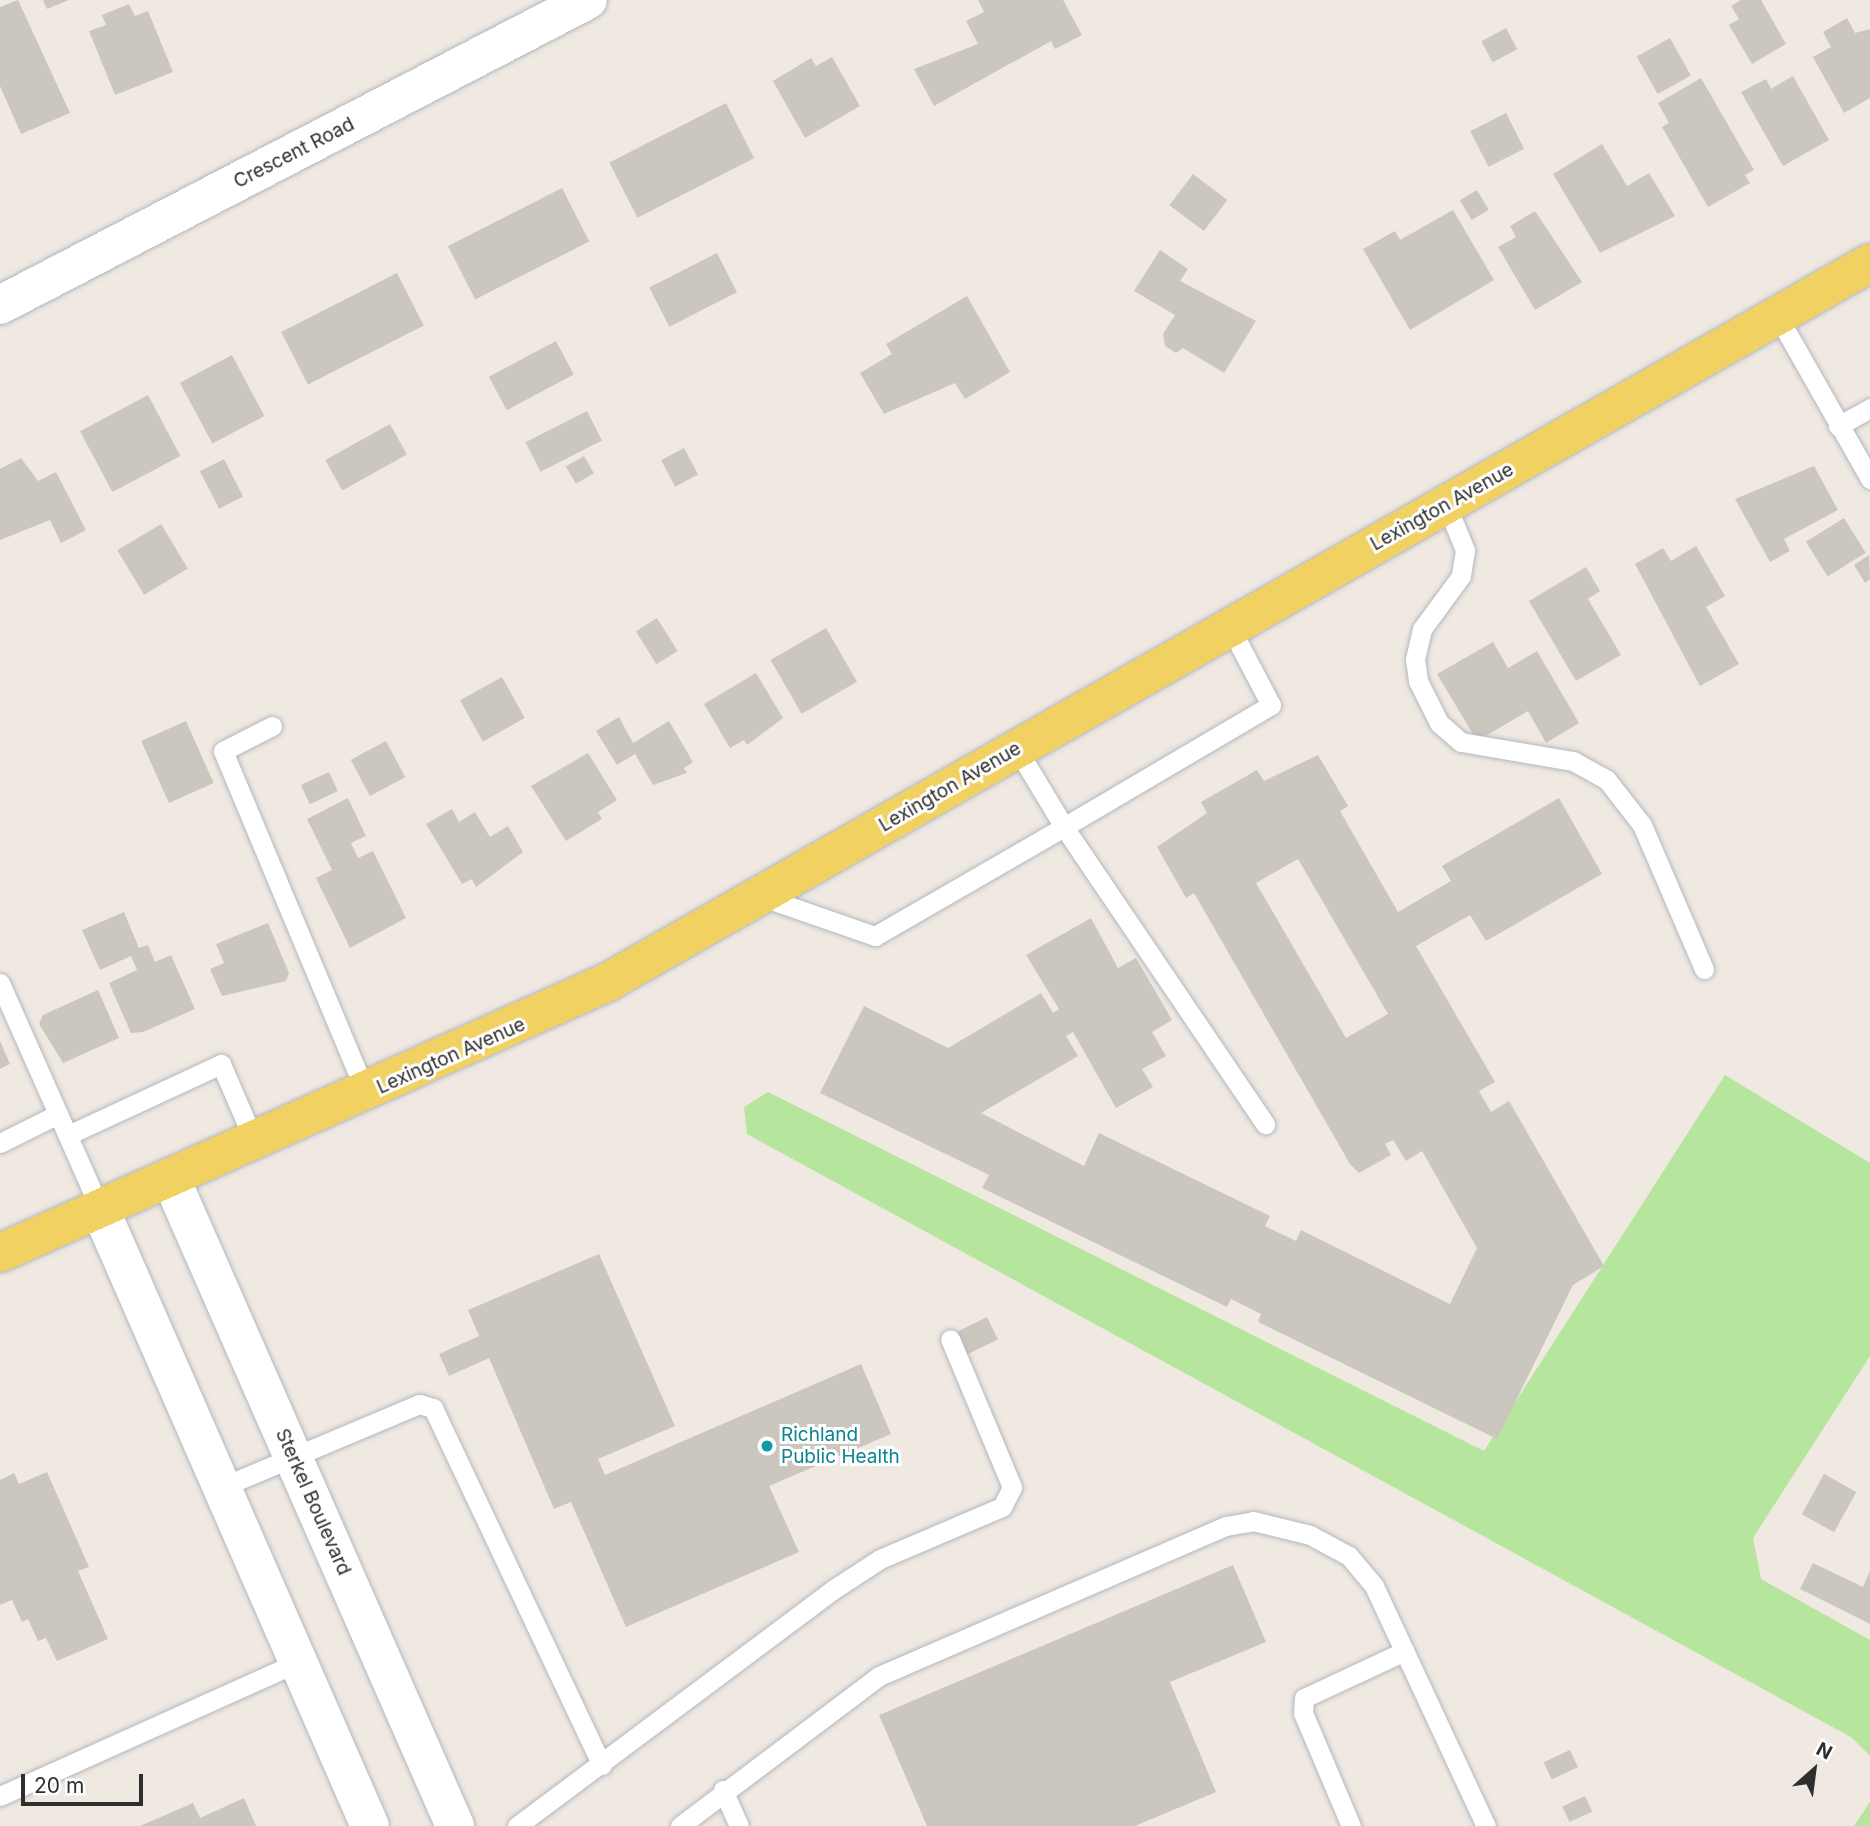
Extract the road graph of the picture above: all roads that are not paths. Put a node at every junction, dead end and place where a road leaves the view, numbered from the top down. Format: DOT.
graph roads {
  1 [pos="588,0"];
  2 [pos="1870,263"];
  3 [pos="0,306"];
  4 [pos="1777,315"];
  5 [pos="1870,408"];
  6 [pos="1838,426"];
  7 [pos="1870,479"];
  8 [pos="1446,504"];
  9 [pos="1230,628"];
  10 [pos="272,726"];
  11 [pos="1017,749"];
  12 [pos="1064,827"];
  13 [pos="759,896"];
  14 [pos="1704,970"];
  15 [pos="0,983"];
  16 [pos="367,1095"];
  17 [pos="58,1114"];
  18 [pos="1265,1124"];
  19 [pos="68,1135"];
  20 [pos="0,1143"];
  21 [pos="255,1143"];
  22 [pos="171,1179"];
  23 [pos="100,1209"];
  24 [pos="0,1253"];
  25 [pos="950,1339"];
  26 [pos="293,1457"];
  27 [pos="222,1487"];
  28 [pos="1405,1651"];
  29 [pos="298,1662"];
  30 [pos="602,1765"];
  31 [pos="723,1790"];
  32 [pos="0,1796"];
  33 [pos="1347,1825"];
  34 [pos="370,1826"];
  35 [pos="455,1826"];
  36 [pos="517,1826"];
  37 [pos="680,1826"];
  38 [pos="739,1826"];
  39 [pos="1486,1826"];
  1 -- 3 [label="street, Crescent Road"];
  2 -- 4 [label="main road, Lexington Avenue"];
  4 -- 6 [label="lane"];
  4 -- 8 [label="main road, Lexington Avenue"];
  5 -- 6 [label="lane"];
  6 -- 7 [label="lane"];
  8 -- 9 [label="main road, Lexington Avenue"];
  8 -- 14 [label="lane"];
  9 -- 11 [label="main road, Lexington Avenue"];
  9 -- 12 [label="lane"];
  10 -- 16 [label="lane"];
  11 -- 12 [label="lane"];
  11 -- 13 [label="main road, Lexington Avenue"];
  12 -- 13 [label="lane"];
  12 -- 18 [label="lane"];
  13 -- 16 [label="main road, Lexington Avenue"];
  15 -- 17 [label="lane"];
  16 -- 21 [label="main road, Lexington Avenue"];
  17 -- 19 [label="lane"];
  17 -- 20 [label="lane"];
  19 -- 21 [label="lane"];
  19 -- 23 [label="lane"];
  21 -- 22 [label="main road, Lexington Avenue"];
  22 -- 23 [label="main road, Lexington Avenue"];
  22 -- 26 [label="street, Sterkel Boulevard"];
  23 -- 24 [label="main road, Lexington Avenue"];
  23 -- 27 [label="street"];
  25 -- 30 [label="lane"];
  26 -- 27 [label="lane"];
  26 -- 30 [label="lane"];
  26 -- 35 [label="street, Sterkel Boulevard"];
  27 -- 29 [label="street"];
  28 -- 31 [label="lane"];
  28 -- 33 [label="lane"];
  28 -- 39 [label="lane"];
  29 -- 32 [label="lane"];
  29 -- 34 [label="street"];
  30 -- 36 [label="lane"];
  31 -- 37 [label="lane"];
  31 -- 38 [label="lane"];
}
